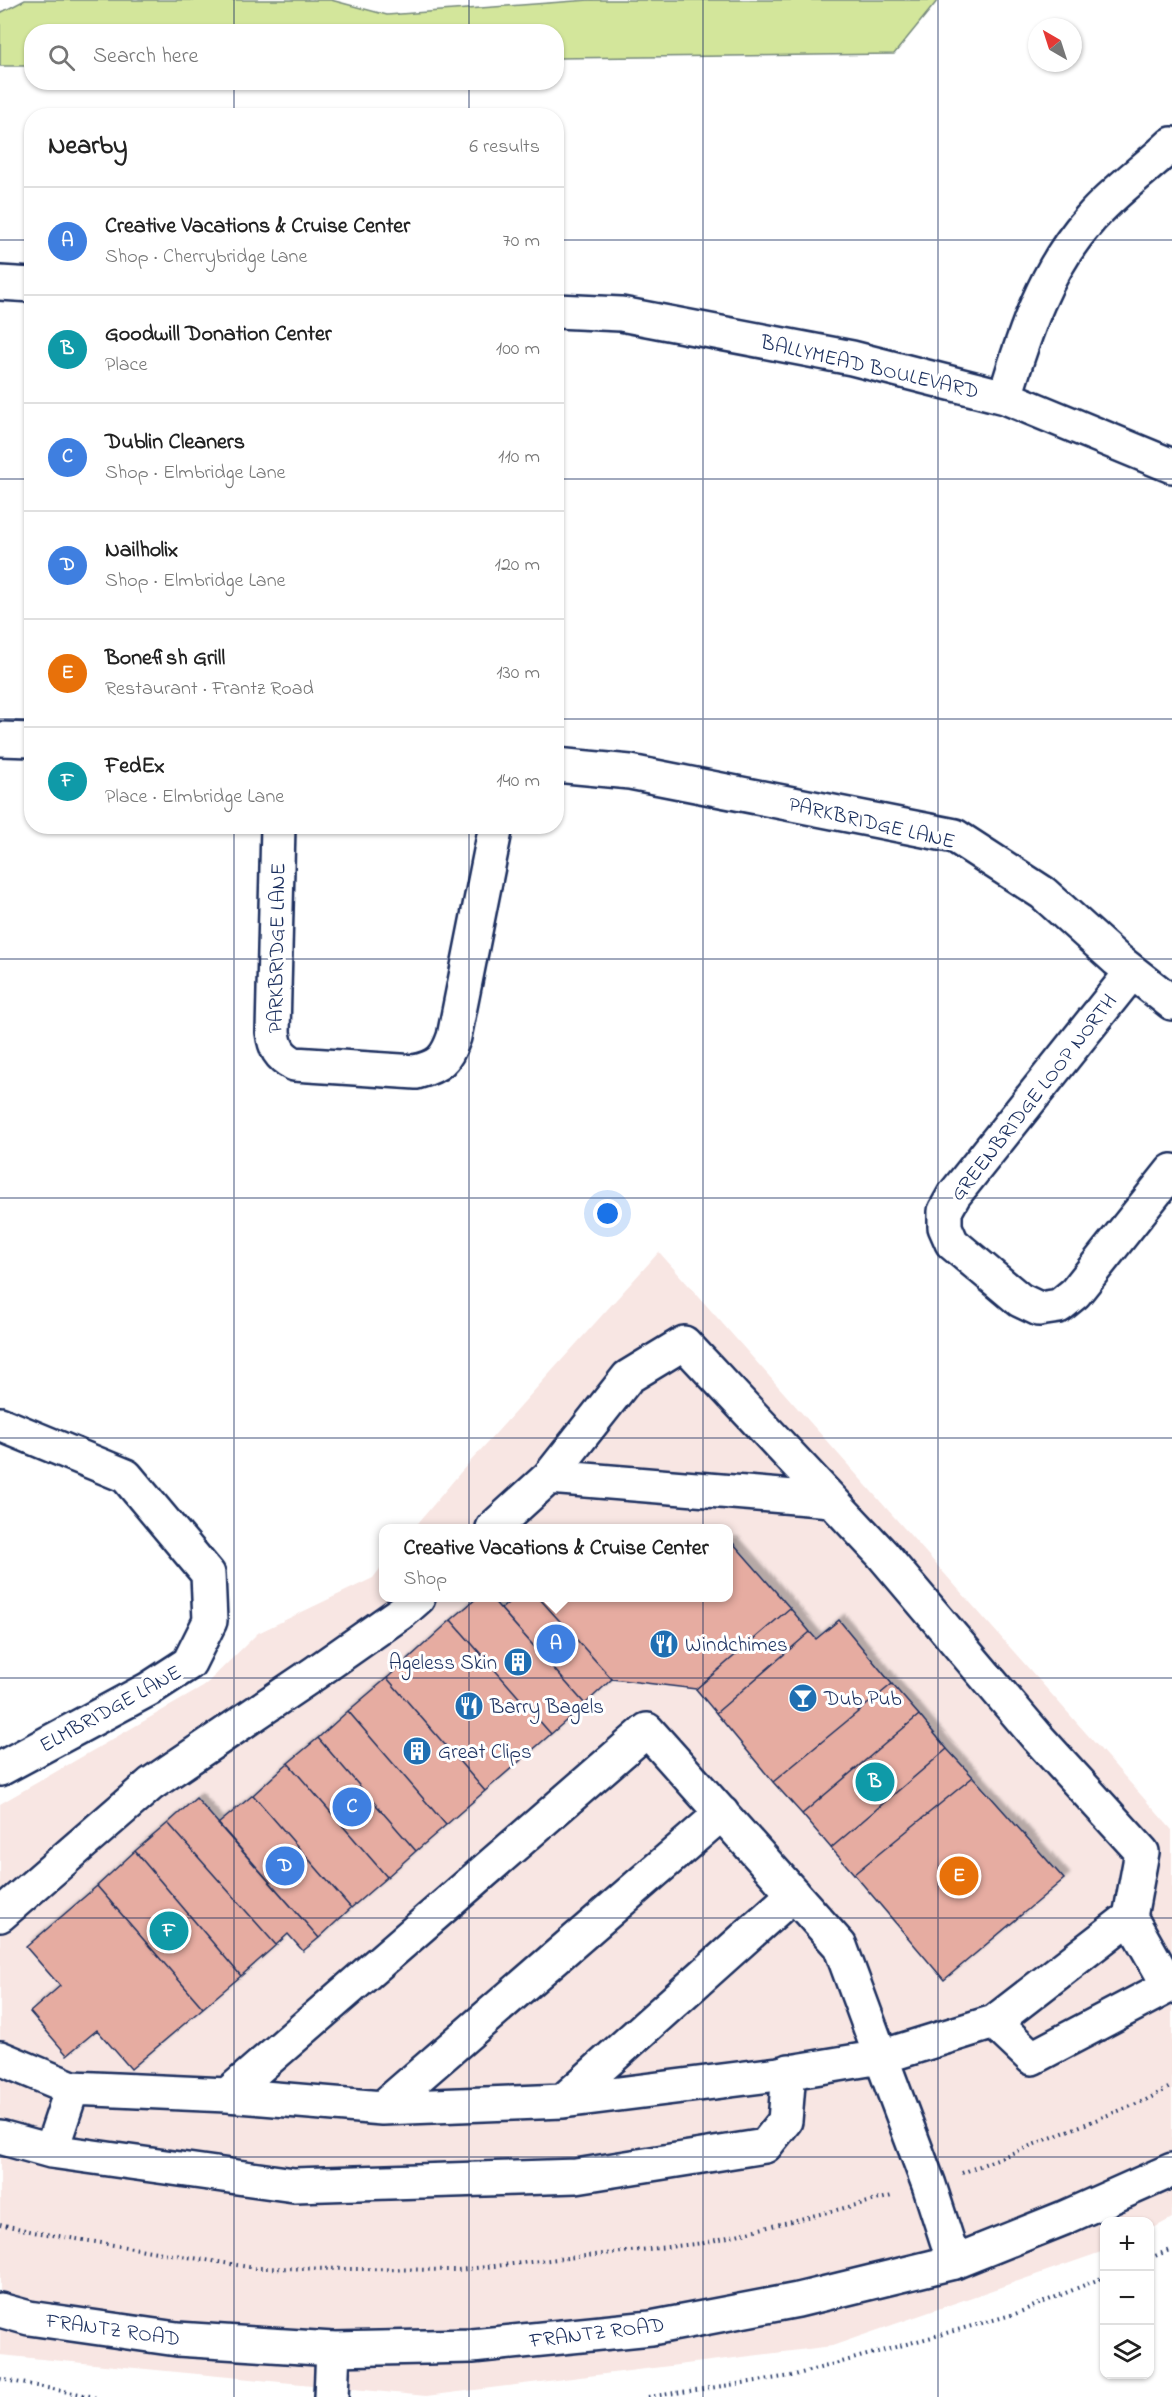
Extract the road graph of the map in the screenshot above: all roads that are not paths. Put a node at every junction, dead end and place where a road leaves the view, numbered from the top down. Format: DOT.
graph roads {
  1 [pos="1172,144"];
  2 [pos="0,283"];
  3 [pos="24,284"];
  4 [pos="564,310"];
  5 [pos="1005,397"];
  6 [pos="1172,466"];
  7 [pos="0,739"];
  8 [pos="24,740"];
  9 [pos="564,766"];
  10 [pos="278,834"];
  11 [pos="494,834"];
  12 [pos="1132,972"];
  13 [pos="1172,1003"];
  14 [pos="1172,1171"];
  15 [pos="0,1424"];
  16 [pos="549,1477"];
  17 [pos="831,1500"];
  18 [pos="498,1524"];
  19 [pos="413,1602"];
  20 [pos="0,1769"];
  21 [pos="722,1813"];
  22 [pos="794,1894"];
  23 [pos="0,1915"];
  24 [pos="1130,1917"];
  25 [pos="994,2022"];
  26 [pos="881,2057"];
  27 [pos="0,2058"];
  28 [pos="789,2071"];
  29 [pos="72,2088"];
  30 [pos="227,2095"];
  31 [pos="562,2102"];
  32 [pos="382,2108"];
  33 [pos="0,2137"];
  34 [pos="51,2151"];
  35 [pos="1172,2170"];
  36 [pos="954,2262"];
  37 [pos="0,2310"];
  38 [pos="333,2349"];
  39 [pos="332,2397"];
  1 -- 5 [label="street"];
  2 -- 3 [label="street"];
  4 -- 5 [label="street, BALLYMEAD BOULEVARD"];
  5 -- 6 [label="street, BALLYMEAD BOULEVARD"];
  7 -- 8 [label="street"];
  9 -- 12 [label="street, PARKBRIDGE LANE"];
  10 -- 11 [label="street, PARKBRIDGE LANE"];
  12 -- 13 [label="street, PARKBRIDGE LANE"];
  12 -- 14 [label="street, GREENBRIDGE LOOP NORTH"];
  15 -- 20 [label="street, ELMBRIDGE LANE"];
  16 -- 17 [label="street"];
  16 -- 17 [label="street"];
  16 -- 18 [label="street"];
  17 -- 24 [label="street"];
  19 -- 23 [label="street"];
  21 -- 22 [label="street"];
  21 -- 30 [label="street"];
  21 -- 32 [label="street"];
  22 -- 26 [label="street"];
  22 -- 31 [label="street"];
  24 -- 25 [label="street"];
  24 -- 25 [label="street"];
  25 -- 26 [label="street"];
  26 -- 28 [label="street"];
  26 -- 36 [label="street"];
  27 -- 29 [label="street"];
  28 -- 31 [label="street"];
  28 -- 34 [label="street"];
  29 -- 30 [label="street"];
  29 -- 34 [label="street"];
  30 -- 32 [label="street"];
  31 -- 32 [label="street"];
  33 -- 34 [label="street"];
  35 -- 36 [label="street, FRANTZ ROAD"];
  36 -- 38 [label="street, FRANTZ ROAD"];
  37 -- 38 [label="street, FRANTZ ROAD"];
  38 -- 39 [label="street"];
}
